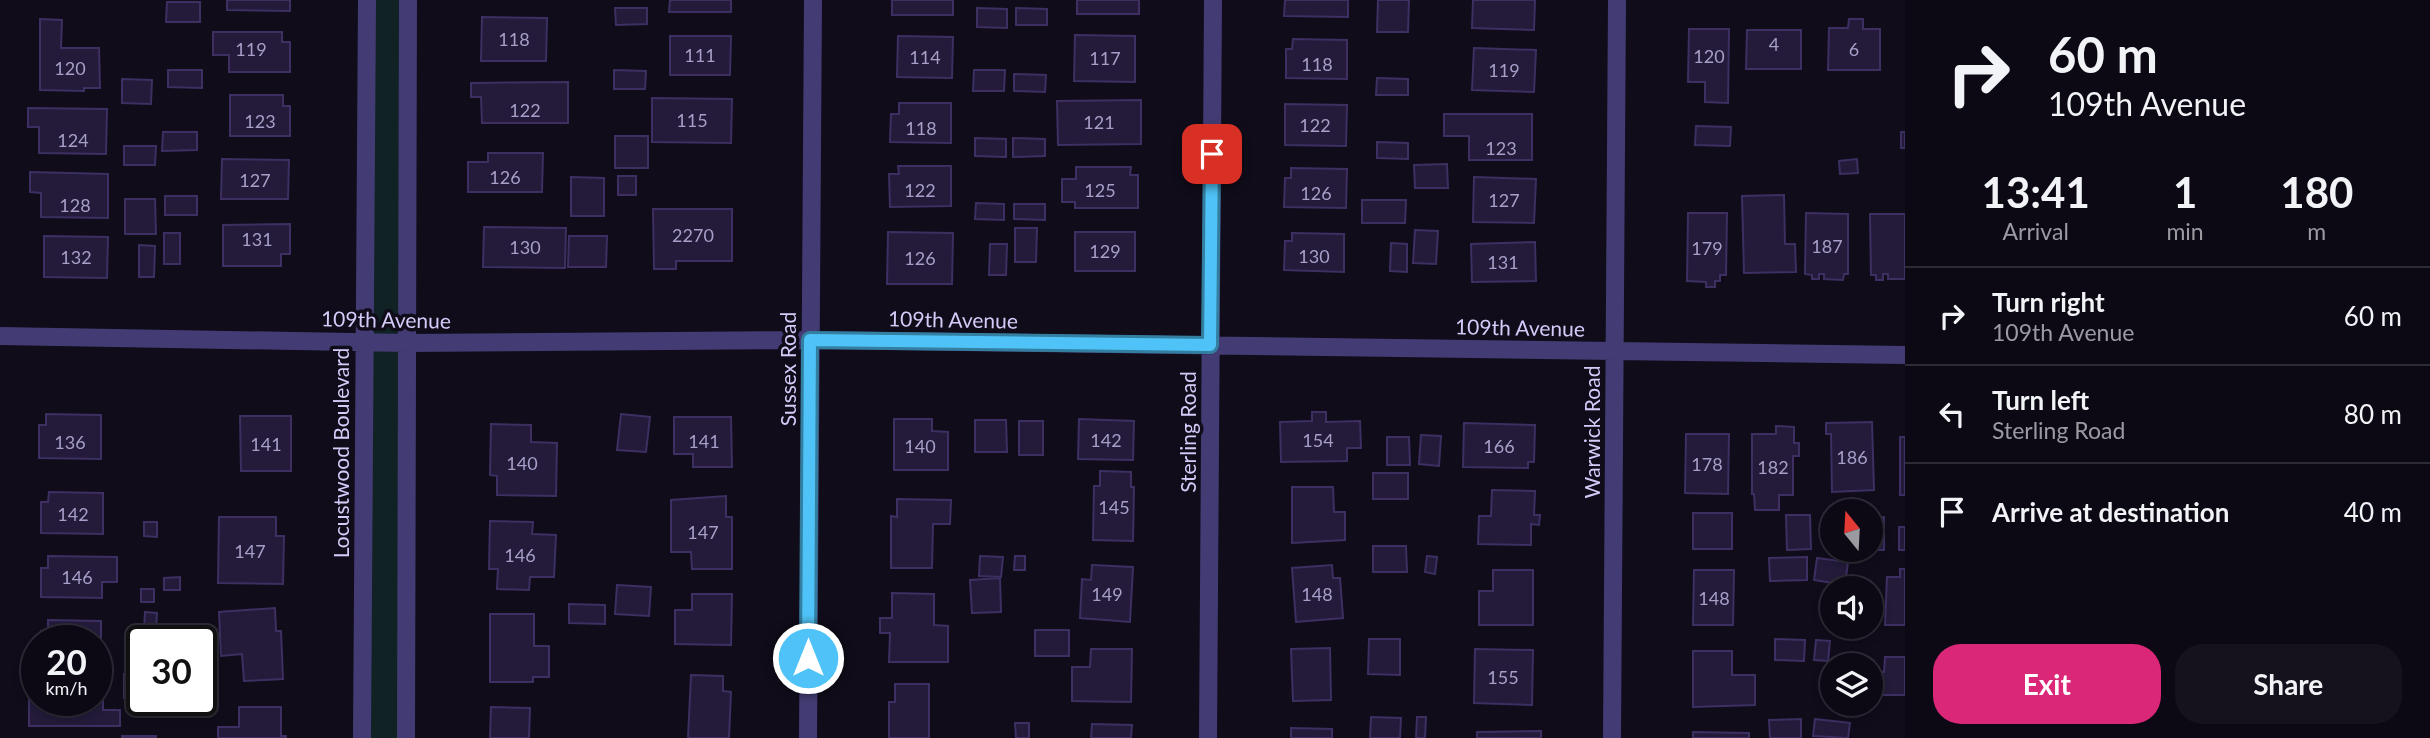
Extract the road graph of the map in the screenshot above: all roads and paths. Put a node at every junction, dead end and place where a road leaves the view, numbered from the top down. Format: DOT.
graph roads {
  1 [pos="367,0"];
  2 [pos="408,0"];
  3 [pos="813,0"];
  4 [pos="1213,0"];
  5 [pos="1617,0"];
  6 [pos="0,336"];
  7 [pos="810,340"];
  8 [pos="363,342"];
  9 [pos="407,343"];
  10 [pos="1210,345"];
  11 [pos="1615,351"];
  12 [pos="1905,355"];
  13 [pos="362,738"];
  14 [pos="406,738"];
  15 [pos="808,738"];
  16 [pos="1208,738"];
  17 [pos="1612,738"];
  1 -- 8 [label="street, Locustwood Boulevard"];
  2 -- 9 [label="street"];
  3 -- 7 [label="street, Sussex Road"];
  4 -- 10 [label="street, Sterling Road"];
  5 -- 11 [label="street, Warwick Road"];
  6 -- 8 [label="street, 109th Avenue"];
  7 -- 9 [label="street, 109th Avenue"];
  7 -- 10 [label="street, 109th Avenue"];
  7 -- 15 [label="street, Sussex Road"];
  8 -- 9 [label="street, 109th Avenue"];
  8 -- 13 [label="street, Locustwood Boulevard"];
  9 -- 14 [label="street"];
  10 -- 11 [label="street, 109th Avenue"];
  10 -- 16 [label="street, Sterling Road"];
  11 -- 12 [label="street, 109th Avenue"];
  11 -- 17 [label="street, Warwick Road"];
}
